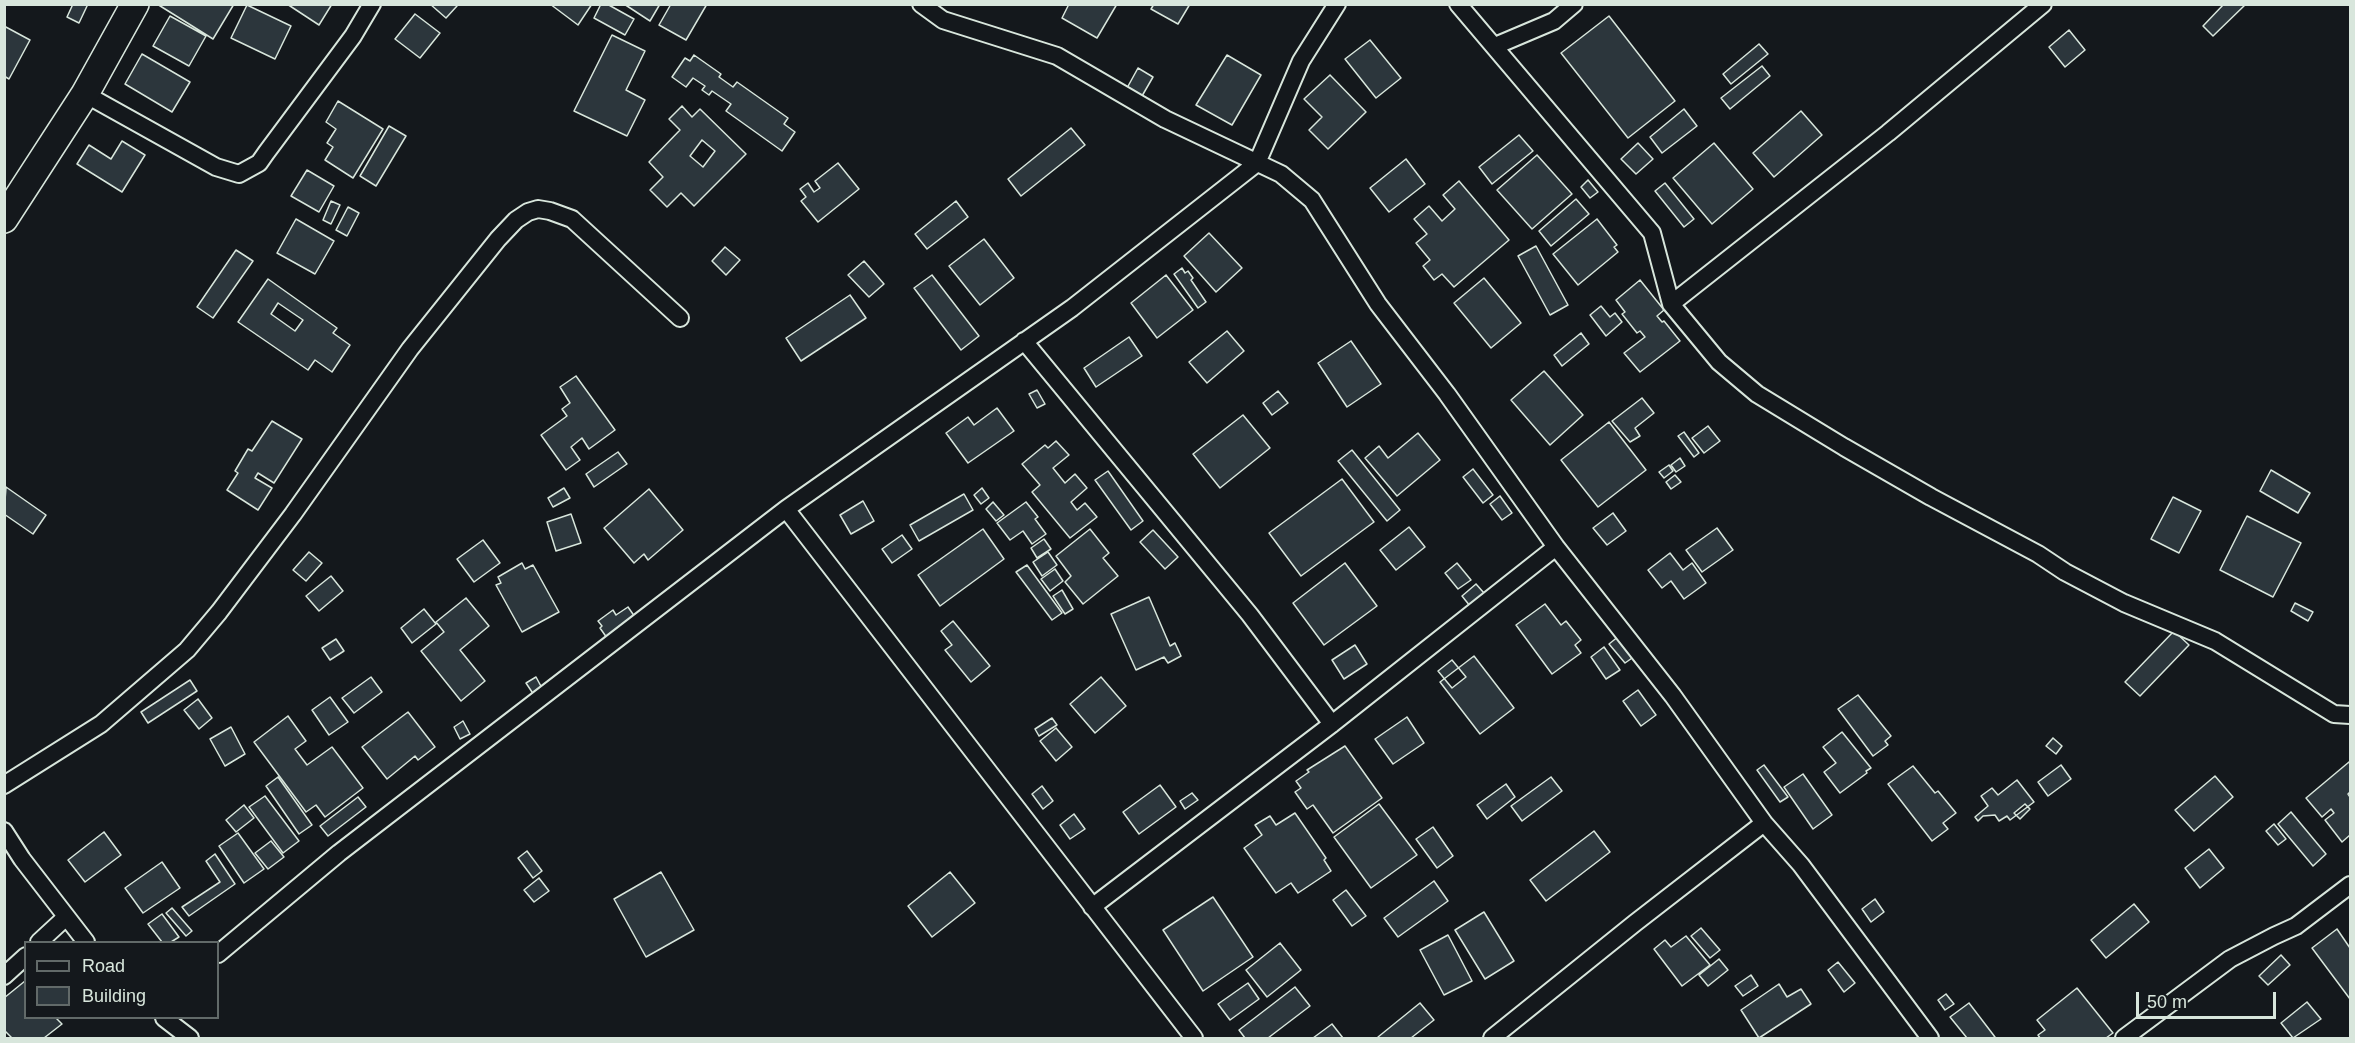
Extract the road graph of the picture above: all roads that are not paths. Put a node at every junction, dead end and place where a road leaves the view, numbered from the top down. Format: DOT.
graph roads {
  1 [pos="135,4"];
  2 [pos="372,4"];
  3 [pos="921,4"];
  4 [pos="1337,4"];
  5 [pos="1458,4"];
  6 [pos="1574,4"];
  7 [pos="2043,4"];
  8 [pos="1495,46"];
  9 [pos="85,94"];
  10 [pos="1257,163"];
  11 [pos="4,219"];
  12 [pos="1671,304"];
  13 [pos="680,318"];
  14 [pos="1024,341"];
  15 [pos="786,509"];
  16 [pos="1556,547"];
  17 [pos="2350,715"];
  18 [pos="1332,724"];
  19 [pos="4,785"];
  20 [pos="1764,823"];
  21 [pos="4,831"];
  22 [pos="2350,885"];
  23 [pos="1092,907"];
  24 [pos="65,918"];
  25 [pos="40,941"];
  26 [pos="85,941"];
  27 [pos="219,953"];
  28 [pos="24,958"];
  29 [pos="4,976"];
  30 [pos="166,1019"];
  31 [pos="190,1038"];
  32 [pos="1194,1038"];
  33 [pos="1492,1038"];
  34 [pos="1930,1038"];
  35 [pos="2124,1038"];
  1 -- 9 [label="main road"];
  2 -- 9 [label="street"];
  3 -- 10 [label="street"];
  4 -- 10 [label="street"];
  5 -- 8 [label="street"];
  6 -- 8 [label="street"];
  7 -- 12 [label="street"];
  8 -- 12 [label="street"];
  9 -- 11 [label="main road"];
  10 -- 14 [label="street"];
  10 -- 16 [label="street"];
  12 -- 17 [label="street"];
  13 -- 19 [label="street"];
  14 -- 15 [label="street"];
  14 -- 18 [label="street"];
  15 -- 23 [label="street"];
  15 -- 27 [label="street"];
  16 -- 18 [label="street"];
  16 -- 20 [label="street"];
  18 -- 23 [label="street"];
  20 -- 33 [label="street"];
  20 -- 34 [label="street"];
  21 -- 24 [label="street"];
  22 -- 35 [label="street"];
  23 -- 32 [label="street"];
  24 -- 25 [label="street"];
  24 -- 26 [label="street"];
  28 -- 29 [label="street"];
  30 -- 31 [label="street"];
}
